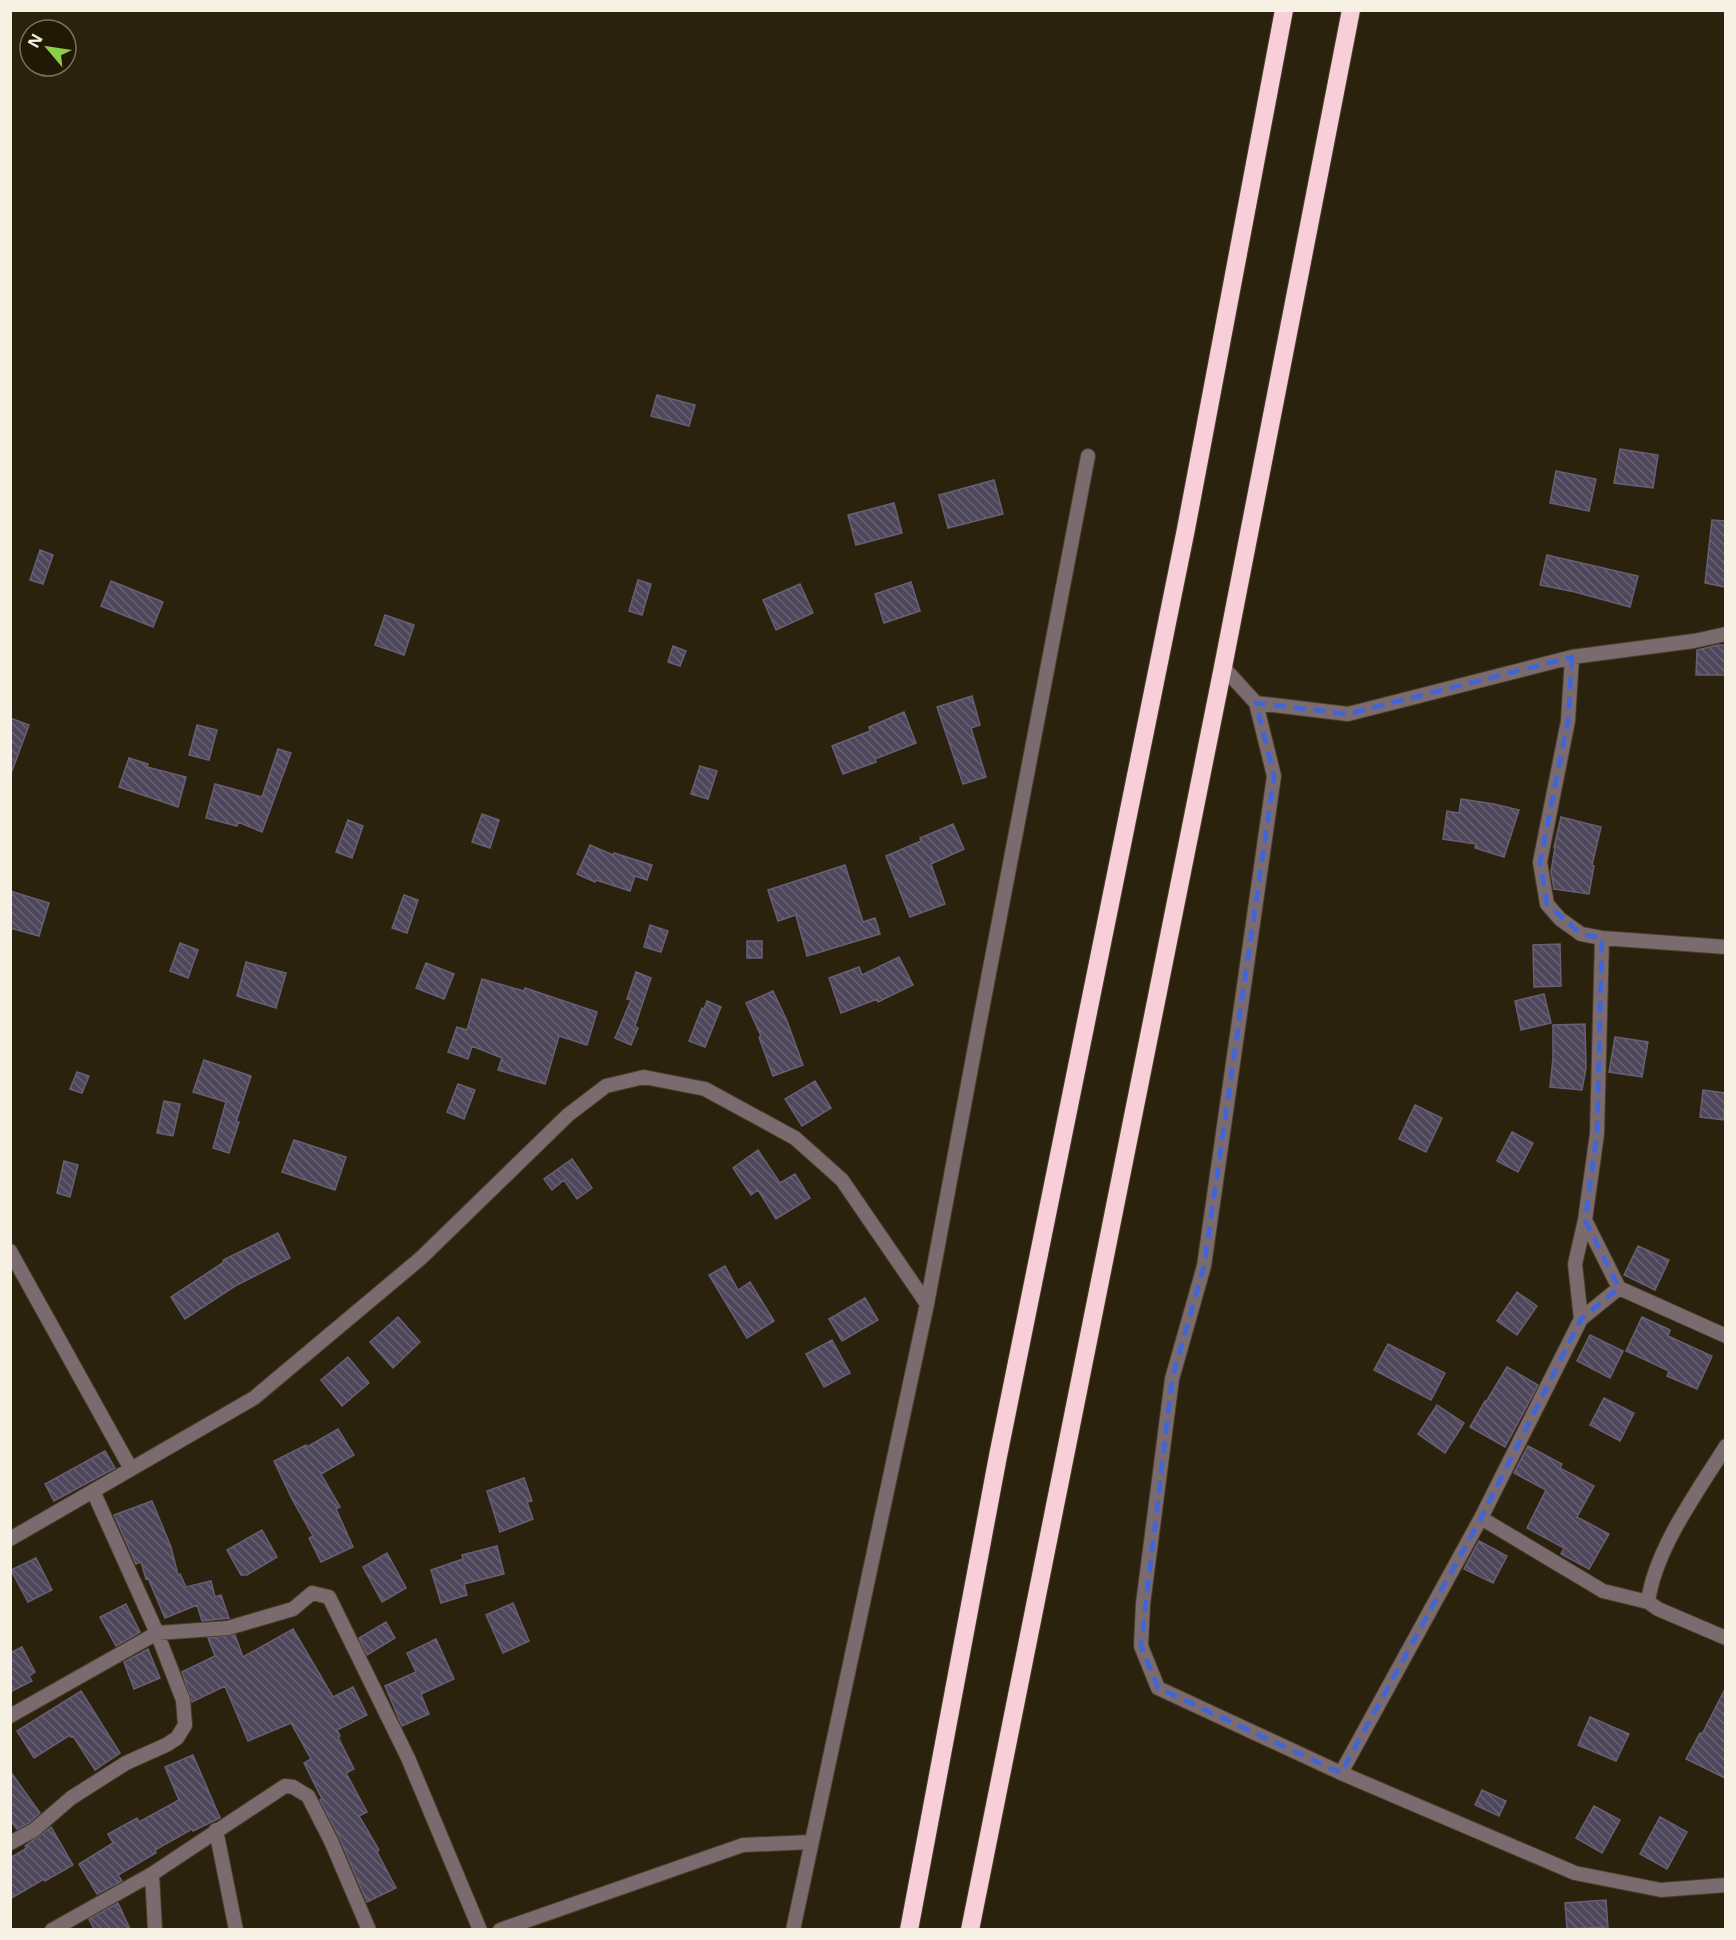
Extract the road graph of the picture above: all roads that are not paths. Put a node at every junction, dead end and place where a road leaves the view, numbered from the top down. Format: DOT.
graph roads {
  1 [pos="1284,10"];
  2 [pos="1351,10"];
  3 [pos="1088,456"];
  4 [pos="1725,634"];
  5 [pos="1572,657"];
  6 [pos="1223,667"];
  7 [pos="1256,703"];
  8 [pos="1602,938"];
  9 [pos="1725,947"];
  10 [pos="1585,1220"];
  11 [pos="10,1251"];
  12 [pos="1619,1288"];
  13 [pos="927,1304"];
  14 [pos="1581,1319"];
  15 [pos="1725,1336"];
  16 [pos="1725,1446"];
  17 [pos="131,1469"];
  18 [pos="93,1491"];
  19 [pos="1481,1518"];
  20 [pos="10,1539"];
  21 [pos="1648,1602"];
  22 [pos="157,1633"];
  23 [pos="1725,1638"];
  24 [pos="10,1716"];
  25 [pos="1341,1773"];
  26 [pos="216,1830"];
  27 [pos="811,1842"];
  28 [pos="10,1843"];
  29 [pos="152,1874"];
  30 [pos="1725,1885"];
  31 [pos="52,1929"];
  32 [pos="155,1929"];
  33 [pos="236,1929"];
  34 [pos="369,1929"];
  35 [pos="480,1929"];
  36 [pos="500,1929"];
  37 [pos="793,1929"];
  38 [pos="909,1929"];
  39 [pos="970,1929"];
  1 -- 38 [label="highway"];
  2 -- 6 [label="highway"];
  3 -- 13 [label="street"];
  4 -- 5 [label="street"];
  5 -- 7 [label="street"];
  5 -- 8 [label="street"];
  6 -- 7 [label="street"];
  6 -- 39 [label="highway"];
  7 -- 25 [label="street"];
  8 -- 9 [label="street"];
  8 -- 10 [label="street"];
  10 -- 12 [label="street"];
  10 -- 14 [label="street"];
  11 -- 17 [label="street"];
  12 -- 14 [label="street"];
  12 -- 15 [label="street"];
  13 -- 17 [label="street"];
  13 -- 27 [label="street"];
  14 -- 19 [label="street"];
  16 -- 21 [label="street"];
  17 -- 18 [label="street"];
  18 -- 20 [label="street"];
  18 -- 22 [label="street"];
  19 -- 21 [label="street"];
  19 -- 25 [label="street"];
  21 -- 23 [label="street"];
  22 -- 24 [label="street"];
  22 -- 28 [label="street"];
  22 -- 35 [label="street"];
  25 -- 30 [label="street"];
  26 -- 29 [label="street"];
  26 -- 33 [label="street"];
  26 -- 34 [label="street"];
  27 -- 36 [label="street"];
  27 -- 37 [label="street"];
  29 -- 31 [label="street"];
  29 -- 32 [label="street"];
}
